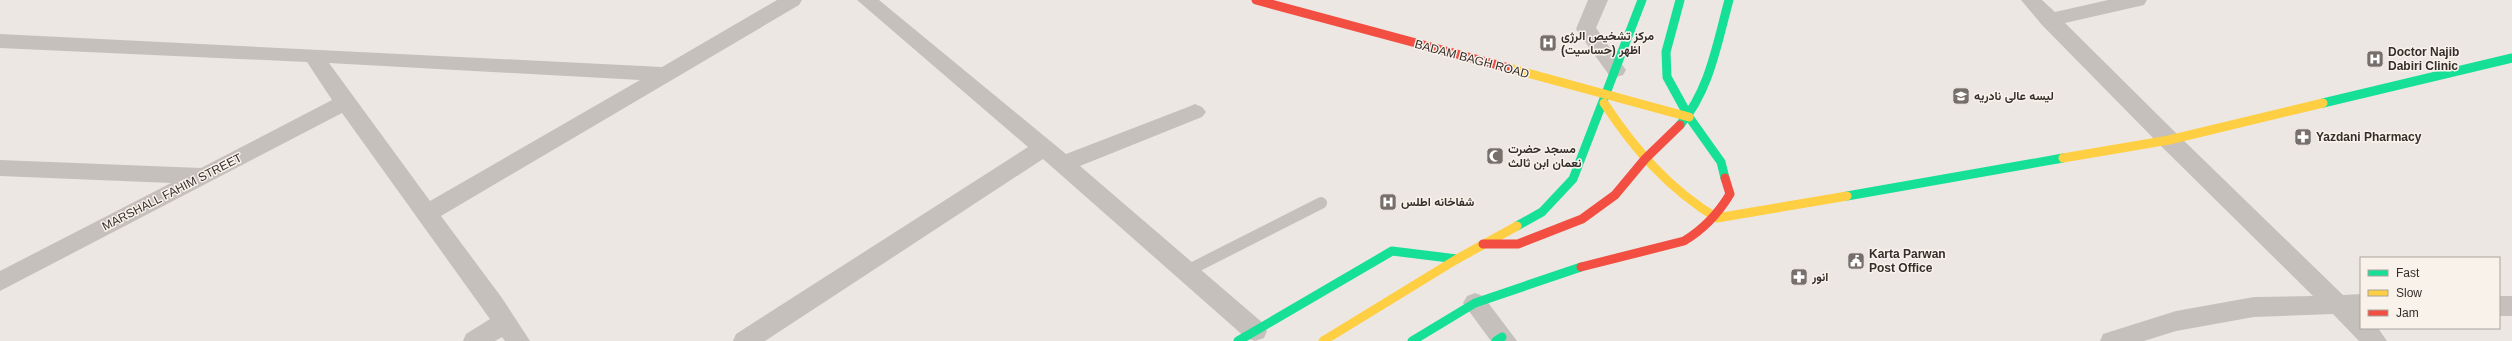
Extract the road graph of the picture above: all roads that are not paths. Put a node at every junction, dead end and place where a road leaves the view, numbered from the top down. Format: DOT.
graph roads {
  1 [pos="792,0"];
  2 [pos="867,0"];
  3 [pos="1256,0"];
  4 [pos="1598,0"];
  5 [pos="1642,0"];
  6 [pos="1680,0"];
  7 [pos="1729,0"];
  8 [pos="2031,0"];
  9 [pos="2137,0"];
  10 [pos="2049,20"];
  11 [pos="0,41"];
  12 [pos="313,55"];
  13 [pos="2512,58"];
  14 [pos="1616,70"];
  15 [pos="666,74"];
  16 [pos="1605,99"];
  17 [pos="344,103"];
  18 [pos="1195,112"];
  19 [pos="1689,117"];
  20 [pos="2169,140"];
  21 [pos="1043,148"];
  22 [pos="1645,159"];
  23 [pos="1064,164"];
  24 [pos="0,168"];
  25 [pos="202,176"];
  26 [pos="1321,203"];
  27 [pos="428,213"];
  28 [pos="1717,218"];
  29 [pos="1483,244"];
  30 [pos="1457,259"];
  31 [pos="1187,271"];
  32 [pos="0,282"];
  33 [pos="1475,302"];
  34 [pos="2350,304"];
  35 [pos="2500,306"];
  36 [pos="2512,306"];
  37 [pos="2360,324"];
  38 [pos="2363,329"];
  39 [pos="512,331"];
  40 [pos="1246,336"];
  41 [pos="1501,340"];
  42 [pos="475,341"];
  43 [pos="745,341"];
  44 [pos="1323,341"];
  45 [pos="1412,341"];
  46 [pos="2112,341"];
  47 [pos="2375,341"];
  1 -- 15 [label="street"];
  2 -- 21 [label="street"];
  3 -- 16 [label="main road, BADAM BAGH ROAD"];
  4 -- 14 [label="street"];
  5 -- 14 [label="main road"];
  6 -- 19 [label="main road"];
  7 -- 19 [label="main road"];
  8 -- 10 [label="street"];
  9 -- 10 [label="street"];
  10 -- 20 [label="street"];
  11 -- 12 [label="street"];
  12 -- 15 [label="street"];
  12 -- 17 [label="street"];
  13 -- 20 [label="main road"];
  14 -- 16 [label="main road"];
  15 -- 27 [label="street"];
  16 -- 19 [label="main road, BADAM BAGH ROAD"];
  16 -- 22 [label="main road"];
  16 -- 29 [label="main road"];
  17 -- 25 [label="street, MARSHALL FAHIM STREET"];
  17 -- 27 [label="street"];
  18 -- 23 [label="street"];
  19 -- 22 [label="main road"];
  19 -- 28 [label="main road"];
  20 -- 28 [label="main road"];
  20 -- 34 [label="street"];
  21 -- 23 [label="street"];
  21 -- 43 [label="street"];
  22 -- 28 [label="main road"];
  22 -- 29 [label="main road"];
  23 -- 31 [label="street"];
  24 -- 25 [label="street"];
  25 -- 32 [label="street, MARSHALL FAHIM STREET"];
  26 -- 31 [label="lane"];
  27 -- 39 [label="street"];
  28 -- 33 [label="main road"];
  29 -- 30 [label="main road"];
  30 -- 40 [label="main road"];
  30 -- 44 [label="main road"];
  31 -- 40 [label="street"];
  33 -- 41 [label="street"];
  33 -- 45 [label="main road"];
  34 -- 37 [label="street"];
  34 -- 46 [label="street"];
  35 -- 36 [label="street"];
  38 -- 47 [label="street"];
  39 -- 42 [label="street"];
}
